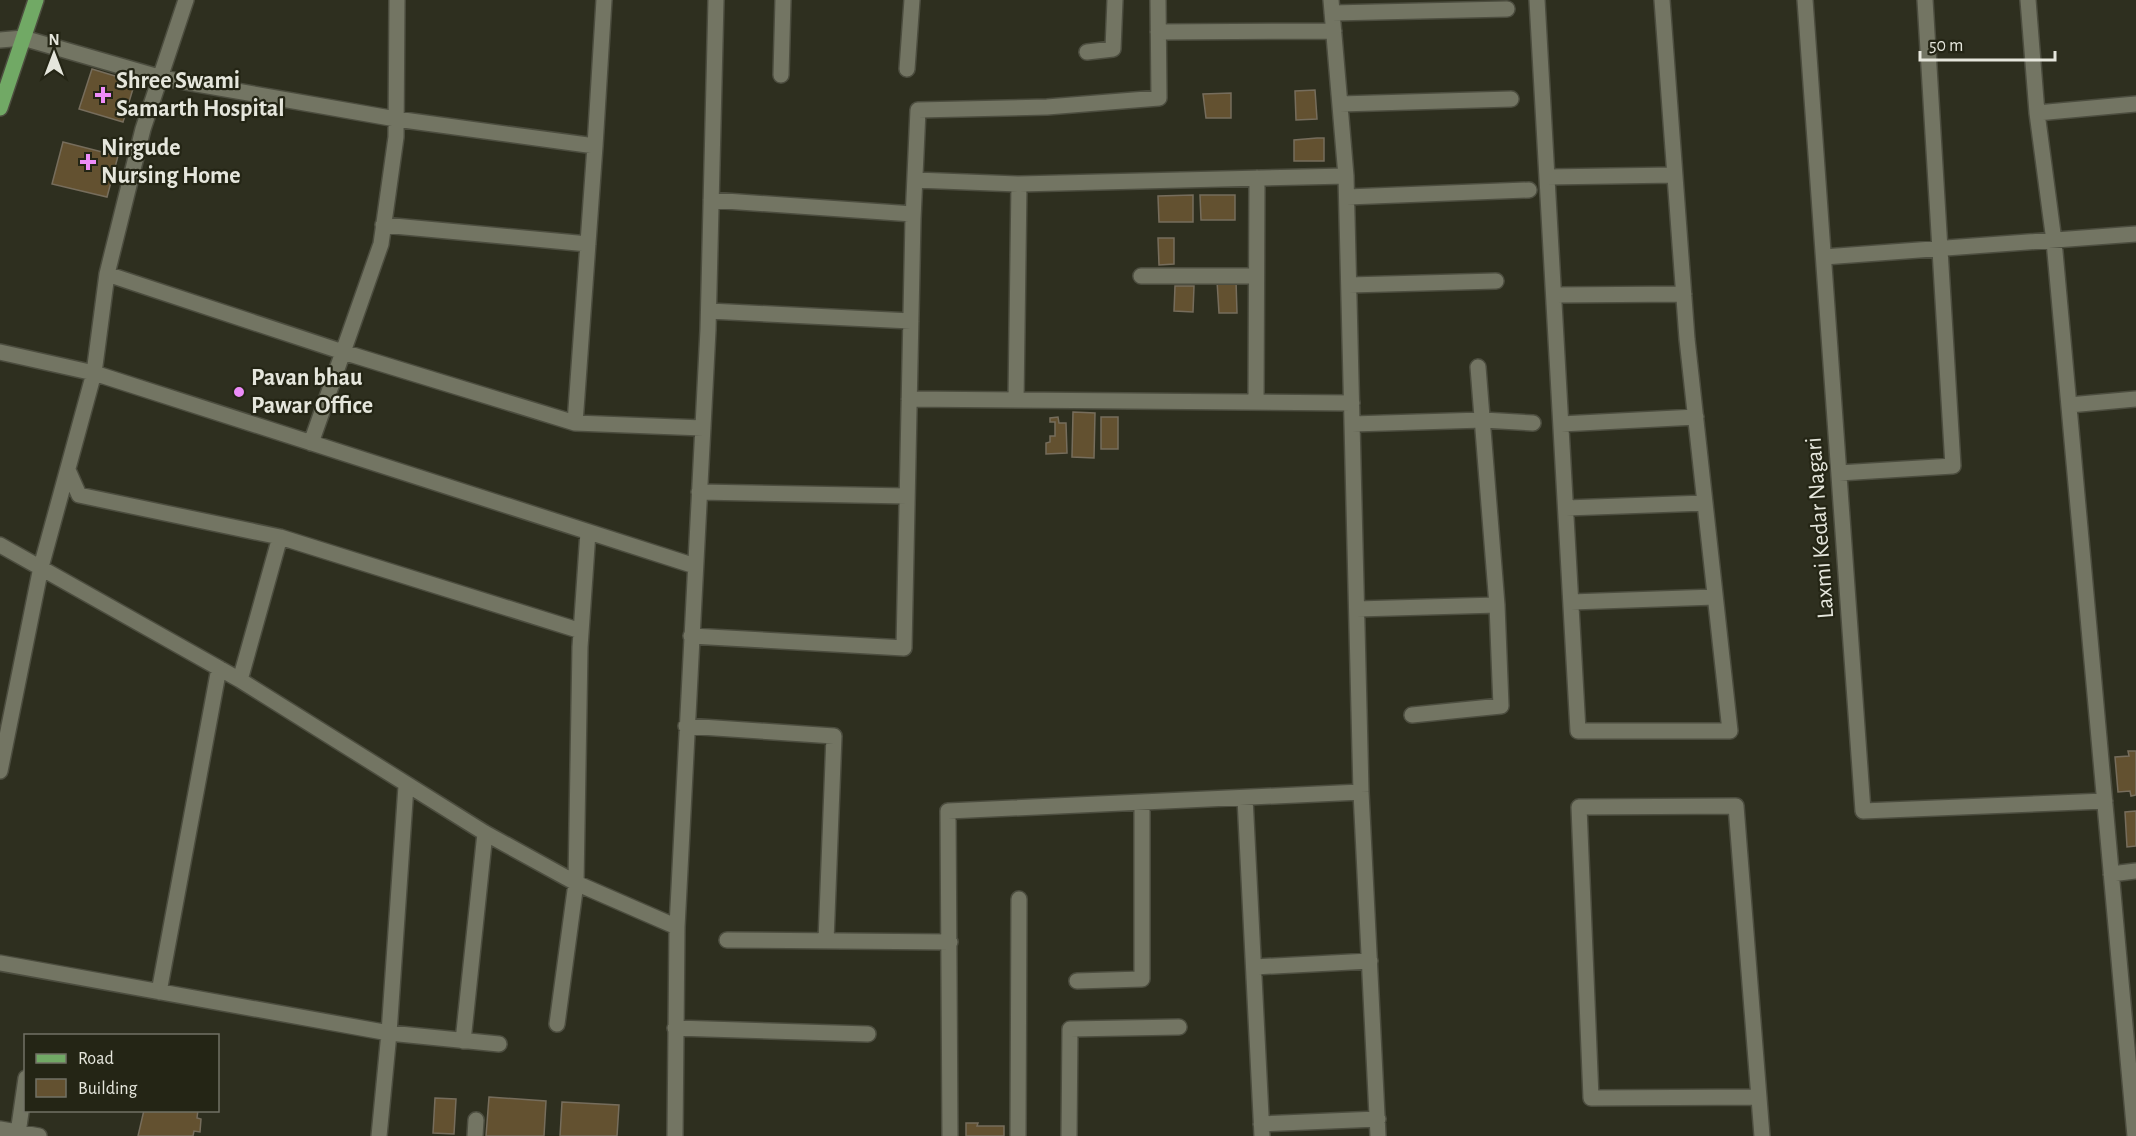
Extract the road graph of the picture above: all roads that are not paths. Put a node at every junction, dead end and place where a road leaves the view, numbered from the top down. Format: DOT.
graph roads {
  1 [pos="36,0"];
  2 [pos="186,0"];
  3 [pos="397,0"];
  4 [pos="604,0"];
  5 [pos="716,0"];
  6 [pos="783,0"];
  7 [pos="912,0"];
  8 [pos="1115,0"];
  9 [pos="1158,0"];
  10 [pos="1537,0"];
  11 [pos="1662,0"];
  12 [pos="1805,0"];
  13 [pos="1926,0"];
  14 [pos="2028,0"];
  15 [pos="1332,7"];
  16 [pos="1507,9"];
  17 [pos="1334,31"];
  18 [pos="1158,32"];
  19 [pos="23,38"];
  20 [pos="0,40"];
  21 [pos="1087,52"];
  22 [pos="907,69"];
  23 [pos="781,75"];
  24 [pos="162,78"];
  25 [pos="1511,99"];
  26 [pos="1340,104"];
  27 [pos="2136,104"];
  28 [pos="0,108"];
  29 [pos="2037,113"];
  30 [pos="396,118"];
  31 [pos="595,146"];
  32 [pos="1675,175"];
  33 [pos="1346,176"];
  34 [pos="1547,177"];
  35 [pos="1257,178"];
  36 [pos="915,180"];
  37 [pos="1019,184"];
  38 [pos="1529,190"];
  39 [pos="1347,197"];
  40 [pos="711,200"];
  41 [pos="913,214"];
  42 [pos="384,225"];
  43 [pos="2136,234"];
  44 [pos="2054,241"];
  45 [pos="588,244"];
  46 [pos="1942,249"];
  47 [pos="1824,257"];
  48 [pos="107,274"];
  49 [pos="1141,276"];
  50 [pos="1256,276"];
  51 [pos="1496,280"];
  52 [pos="1349,285"];
  53 [pos="1684,294"];
  54 [pos="1554,295"];
  55 [pos="709,311"];
  56 [pos="911,321"];
  57 [pos="0,352"];
  58 [pos="343,352"];
  59 [pos="1478,367"];
  60 [pos="94,374"];
  61 [pos="909,399"];
  62 [pos="2136,399"];
  63 [pos="1017,400"];
  64 [pos="1256,402"];
  65 [pos="1352,403"];
  66 [pos="2069,405"];
  67 [pos="1696,417"];
  68 [pos="1483,420"];
  69 [pos="574,423"];
  70 [pos="1533,423"];
  71 [pos="1352,424"];
  72 [pos="1561,424"];
  73 [pos="703,428"];
  74 [pos="311,443"];
  75 [pos="68,470"];
  76 [pos="1839,473"];
  77 [pos="699,492"];
  78 [pos="907,496"];
  79 [pos="1705,503"];
  80 [pos="1566,508"];
  81 [pos="588,532"];
  82 [pos="280,537"];
  83 [pos="0,545"];
  84 [pos="695,566"];
  85 [pos="41,567"];
  86 [pos="1715,597"];
  87 [pos="1571,602"];
  88 [pos="1497,605"];
  89 [pos="1357,609"];
  90 [pos="581,631"];
  91 [pos="691,636"];
  92 [pos="219,668"];
  93 [pos="240,680"];
  94 [pos="6,708"];
  95 [pos="1412,715"];
  96 [pos="686,726"];
  97 [pos="0,771"];
  98 [pos="406,786"];
  99 [pos="1361,792"];
  100 [pos="1245,798"];
  101 [pos="2105,801"];
  102 [pos="1142,802"];
  103 [pos="486,834"];
  104 [pos="2136,871"];
  105 [pos="2111,874"];
  106 [pos="576,882"];
  107 [pos="1019,899"];
  108 [pos="677,927"];
  109 [pos="727,940"];
  110 [pos="826,941"];
  111 [pos="950,942"];
  112 [pos="1370,961"];
  113 [pos="0,963"];
  114 [pos="1254,967"];
  115 [pos="1077,981"];
  116 [pos="159,992"];
  117 [pos="557,1024"];
  118 [pos="1179,1027"];
  119 [pos="675,1028"];
  120 [pos="388,1033"];
  121 [pos="868,1034"];
  122 [pos="463,1041"];
  123 [pos="499,1044"];
  124 [pos="24,1092"];
  125 [pos="2134,1094"];
  126 [pos="1759,1096"];
  127 [pos="476,1119"];
  128 [pos="1378,1119"];
  129 [pos="0,1129"];
  130 [pos="1262,1130"];
  131 [pos="18,1133"];
  132 [pos="2131,1134"];
  133 [pos="39,1136"];
  134 [pos="379,1136"];
  135 [pos="475,1136"];
  136 [pos="675,1136"];
  137 [pos="950,1136"];
  138 [pos="1018,1136"];
  139 [pos="1069,1136"];
  140 [pos="1378,1136"];
  141 [pos="1762,1136"];
  1 -- 19 [label="main road"];
  2 -- 24 [label="street"];
  3 -- 30 [label="street"];
  4 -- 31 [label="street"];
  5 -- 40 [label="street"];
  6 -- 23 [label="street"];
  7 -- 22 [label="street"];
  8 -- 21 [label="street"];
  9 -- 18 [label="street"];
  10 -- 34 [label="street"];
  11 -- 32 [label="street"];
  12 -- 47 [label="street, Laxmi Kedar Nagari"];
  13 -- 46 [label="street"];
  14 -- 29 [label="street"];
  15 -- 16 [label="street"];
  15 -- 17 [label="street"];
  17 -- 18 [label="street"];
  17 -- 26 [label="street"];
  18 -- 36 [label="street"];
  19 -- 20 [label="street"];
  19 -- 24 [label="street"];
  19 -- 28 [label="main road"];
  24 -- 30 [label="street"];
  24 -- 48 [label="street"];
  25 -- 26 [label="street"];
  26 -- 33 [label="street"];
  27 -- 29 [label="street"];
  29 -- 44 [label="street"];
  30 -- 31 [label="street"];
  30 -- 42 [label="street"];
  31 -- 45 [label="street"];
  32 -- 34 [label="street"];
  32 -- 53 [label="street"];
  33 -- 35 [label="street"];
  33 -- 39 [label="street"];
  34 -- 54 [label="street"];
  35 -- 37 [label="street"];
  35 -- 50 [label="street"];
  36 -- 37 [label="street"];
  36 -- 41 [label="street"];
  37 -- 63 [label="street"];
  38 -- 39 [label="street"];
  39 -- 52 [label="street"];
  40 -- 41 [label="street"];
  40 -- 55 [label="street"];
  41 -- 56 [label="street"];
  42 -- 45 [label="street"];
  42 -- 58 [label="street"];
  43 -- 44 [label="street"];
  44 -- 46 [label="street"];
  44 -- 66 [label="street"];
  45 -- 69 [label="street"];
  46 -- 47 [label="street"];
  46 -- 76 [label="street"];
  47 -- 76 [label="street, Laxmi Kedar Nagari"];
  48 -- 58 [label="street"];
  48 -- 60 [label="street"];
  49 -- 50 [label="street"];
  50 -- 64 [label="street"];
  51 -- 52 [label="street"];
  52 -- 65 [label="street"];
  53 -- 54 [label="street"];
  53 -- 67 [label="street"];
  54 -- 72 [label="street"];
  55 -- 56 [label="street"];
  55 -- 73 [label="street"];
  56 -- 61 [label="street"];
  57 -- 60 [label="street"];
  58 -- 69 [label="street"];
  58 -- 74 [label="street"];
  59 -- 68 [label="street"];
  60 -- 74 [label="street"];
  60 -- 75 [label="street"];
  61 -- 63 [label="street"];
  61 -- 78 [label="street"];
  62 -- 66 [label="street"];
  63 -- 64 [label="street"];
  64 -- 65 [label="street"];
  65 -- 71 [label="street"];
  66 -- 101 [label="street"];
  67 -- 72 [label="street"];
  67 -- 79 [label="street"];
  68 -- 70 [label="street"];
  68 -- 71 [label="street"];
  68 -- 88 [label="street"];
  69 -- 73 [label="street"];
  71 -- 89 [label="street"];
  72 -- 80 [label="street"];
  73 -- 77 [label="street"];
  74 -- 81 [label="street"];
  75 -- 82 [label="street"];
  75 -- 85 [label="street"];
  76 -- 101 [label="street, Laxmi Kedar Nagari"];
  77 -- 78 [label="street"];
  77 -- 84 [label="street"];
  78 -- 91 [label="street"];
  79 -- 80 [label="street"];
  79 -- 86 [label="street"];
  80 -- 87 [label="street"];
  81 -- 84 [label="street"];
  81 -- 90 [label="street"];
  82 -- 90 [label="street"];
  82 -- 93 [label="street"];
  83 -- 85 [label="street"];
  84 -- 91 [label="street"];
  85 -- 92 [label="street"];
  85 -- 94 [label="street"];
  86 -- 87 [label="street"];
  86 -- 87 [label="street"];
  88 -- 89 [label="street"];
  88 -- 95 [label="street"];
  89 -- 99 [label="street"];
  90 -- 106 [label="street"];
  91 -- 96 [label="street"];
  92 -- 93 [label="street"];
  92 -- 116 [label="street"];
  93 -- 98 [label="street"];
  94 -- 97 [label="street"];
  96 -- 108 [label="street"];
  96 -- 110 [label="street"];
  98 -- 103 [label="street"];
  98 -- 120 [label="street"];
  99 -- 100 [label="street"];
  99 -- 112 [label="street"];
  100 -- 102 [label="street"];
  100 -- 114 [label="street"];
  101 -- 105 [label="street"];
  102 -- 111 [label="street"];
  102 -- 115 [label="street"];
  103 -- 106 [label="street"];
  103 -- 122 [label="street"];
  104 -- 105 [label="street"];
  105 -- 125 [label="street"];
  106 -- 108 [label="street"];
  106 -- 117 [label="street"];
  107 -- 138 [label="street"];
  108 -- 119 [label="street"];
  109 -- 110 [label="street"];
  110 -- 111 [label="street"];
  111 -- 137 [label="street"];
  112 -- 114 [label="street"];
  112 -- 128 [label="street"];
  113 -- 116 [label="street"];
  114 -- 130 [label="street"];
  116 -- 120 [label="street"];
  118 -- 139 [label="street"];
  119 -- 121 [label="street"];
  119 -- 136 [label="street"];
  120 -- 122 [label="street"];
  120 -- 134 [label="street"];
  122 -- 123 [label="street"];
  124 -- 131 [label="street"];
  125 -- 132 [label="street"];
  126 -- 126 [label="street"];
  126 -- 141 [label="street"];
  127 -- 135 [label="street"];
  128 -- 130 [label="street"];
  128 -- 140 [label="street"];
  129 -- 131 [label="street"];
  131 -- 133 [label="street"];
}
